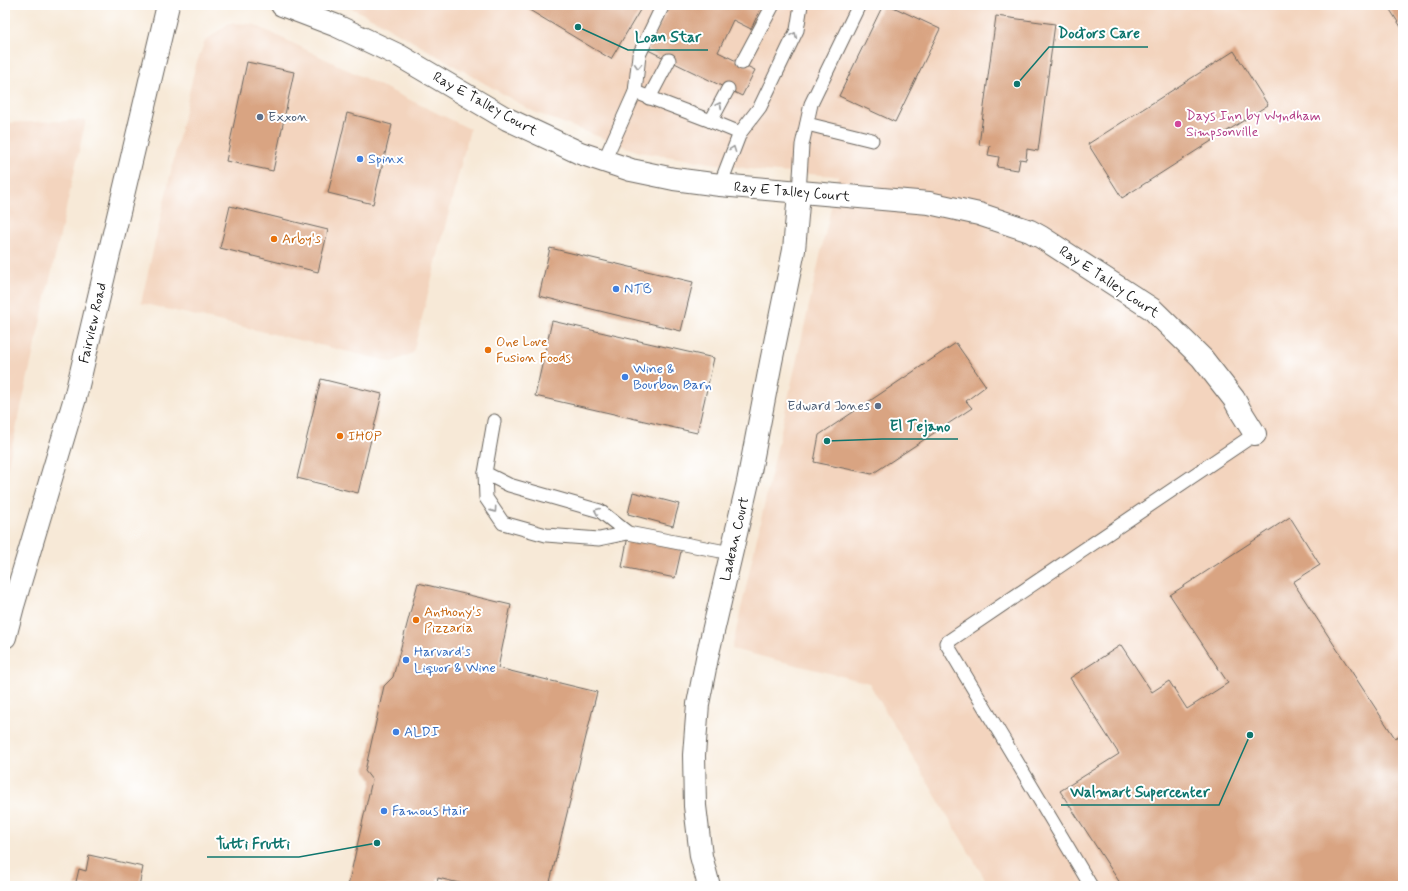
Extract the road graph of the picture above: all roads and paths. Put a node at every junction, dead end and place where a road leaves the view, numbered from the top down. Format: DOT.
graph roads {
  1 [pos="168,5"];
  2 [pos="282,5"];
  3 [pos="663,5"];
  4 [pos="773,5"];
  5 [pos="801,5"];
  6 [pos="859,5"];
  7 [pos="668,60"];
  8 [pos="742,63"];
  9 [pos="728,89"];
  10 [pos="635,92"];
  11 [pos="649,98"];
  12 [pos="711,121"];
  13 [pos="807,124"];
  14 [pos="740,133"];
  15 [pos="872,140"];
  16 [pos="604,161"];
  17 [pos="720,185"];
  18 [pos="799,193"];
  19 [pos="494,421"];
  20 [pos="1255,434"];
  21 [pos="485,473"];
  22 [pos="628,533"];
  23 [pos="731,553"];
  24 [pos="5,638"];
  25 [pos="709,886"];
  26 [pos="1091,886"];
  1 -- 24 [label="street, Fairview Road"];
  2 -- 16 [label="street, Ray E Talley Court"];
  3 -- 10 [label="lane, one-way"];
  4 -- 8 [label="lane"];
  14 -- 5 [label="lane, one-way"];
  6 -- 13 [label="lane"];
  7 -- 11 [label="lane"];
  12 -- 9 [label="lane, one-way"];
  10 -- 11 [label="lane"];
  10 -- 16 [label="lane"];
  11 -- 12 [label="lane"];
  12 -- 14 [label="lane"];
  13 -- 15 [label="lane"];
  13 -- 18 [label="lane"];
  17 -- 14 [label="lane, one-way"];
  16 -- 17 [label="street, Ray E Talley Court"];
  17 -- 18 [label="street, Ray E Talley Court"];
  18 -- 20 [label="street, Ray E Talley Court"];
  18 -- 23 [label="street, Ladean Court"];
  19 -- 21 [label="lane"];
  20 -- 26 [label="lane"];
  22 -- 21 [label="lane, one-way"];
  21 -- 22 [label="lane, one-way"];
  22 -- 23 [label="lane"];
  23 -- 25 [label="street, Ladean Court"];
}
